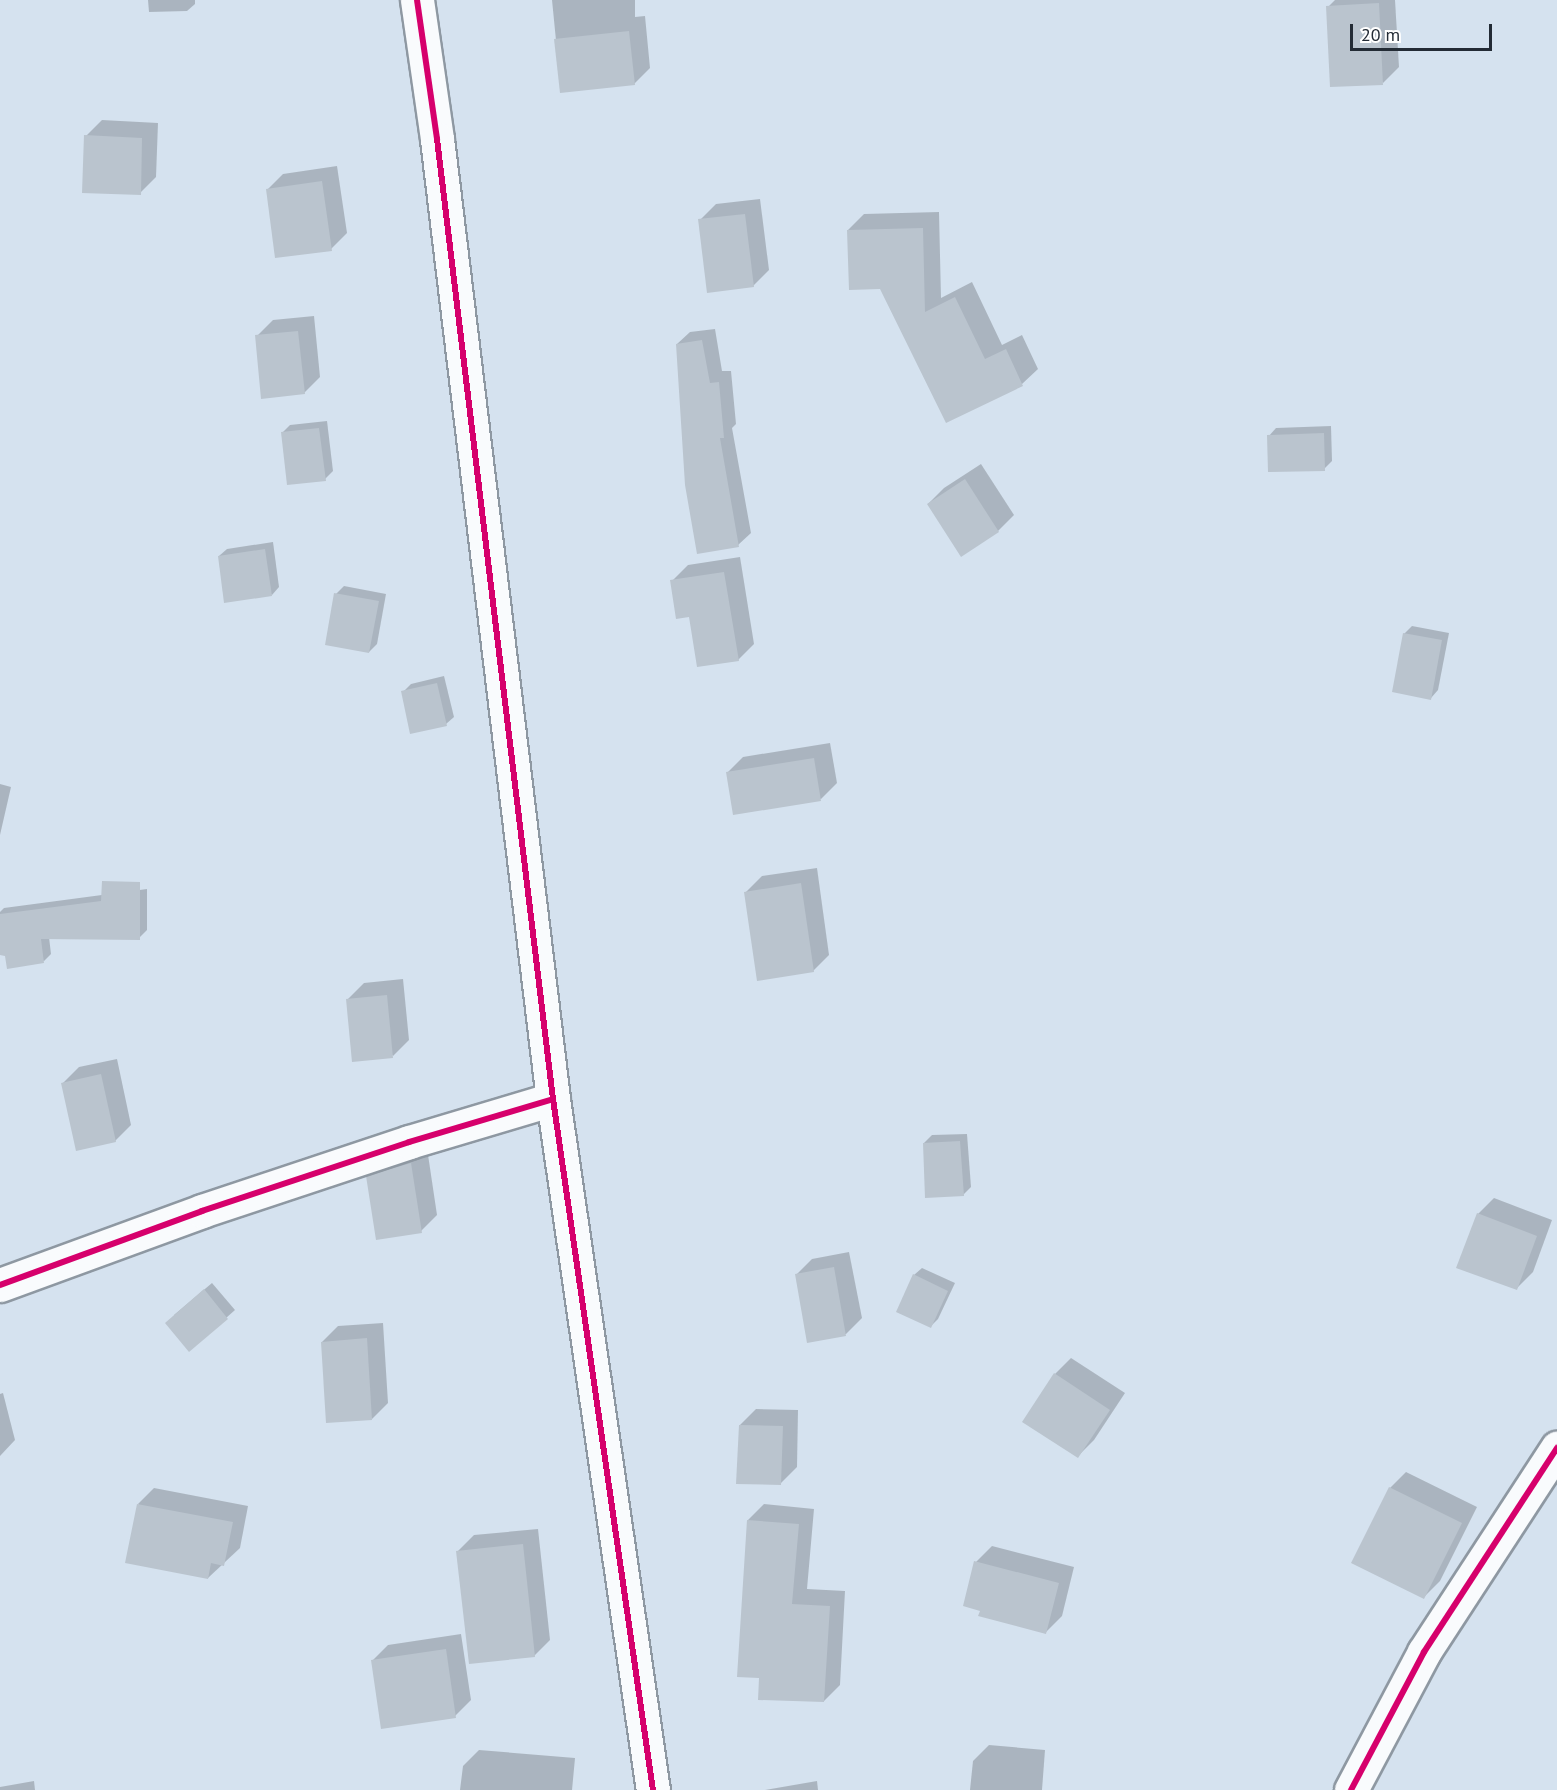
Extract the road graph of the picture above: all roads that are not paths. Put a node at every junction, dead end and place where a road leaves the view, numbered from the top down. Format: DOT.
graph roads {
  1 [pos="417,0"];
  2 [pos="553,1099"];
  3 [pos="0,1285"];
  4 [pos="1557,1448"];
  5 [pos="653,1790"];
  6 [pos="1351,1790"];
  1 -- 2 [label="street"];
  2 -- 3 [label="street"];
  2 -- 5 [label="street"];
  4 -- 6 [label="street"];
}
